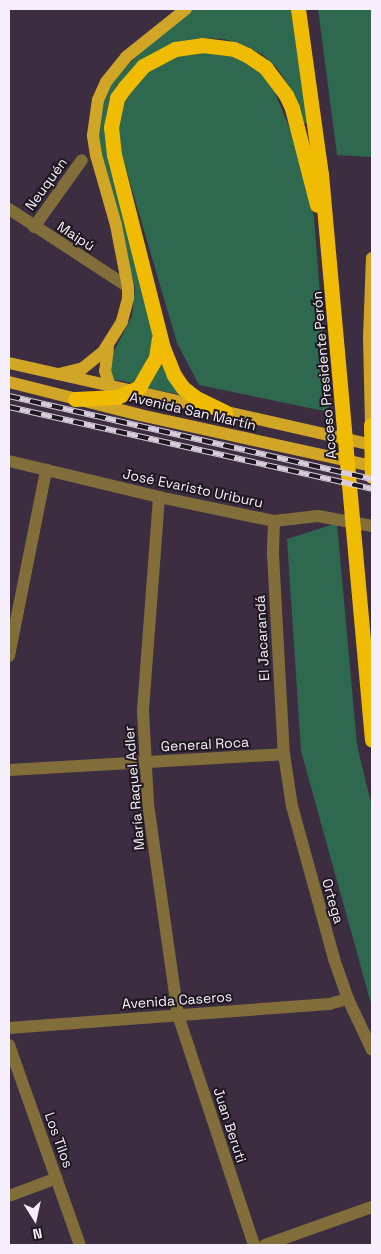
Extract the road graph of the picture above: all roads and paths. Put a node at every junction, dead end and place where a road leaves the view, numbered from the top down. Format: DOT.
graph roads {
  1 [pos="186,9"];
  2 [pos="298,9"];
  3 [pos="82,160"];
  4 [pos="9,209"];
  5 [pos="34,227"];
  6 [pos="328,250"];
  7 [pos="372,258"];
  8 [pos="128,287"];
  9 [pos="157,321"];
  10 [pos="109,346"];
  11 [pos="9,363"];
  12 [pos="58,374"];
  13 [pos="9,382"];
  14 [pos="134,390"];
  15 [pos="112,391"];
  16 [pos="75,399"];
  17 [pos="225,412"];
  18 [pos="140,415"];
  19 [pos="371,425"];
  20 [pos="372,445"];
  21 [pos="9,461"];
  22 [pos="372,466"];
  23 [pos="46,470"];
  24 [pos="372,476"];
  25 [pos="159,497"];
  26 [pos="274,520"];
  27 [pos="372,526"];
  28 [pos="9,656"];
  29 [pos="372,740"];
  30 [pos="284,754"];
  31 [pos="144,762"];
  32 [pos="9,770"];
  33 [pos="348,999"];
  34 [pos="178,1015"];
  35 [pos="9,1028"];
  36 [pos="9,1045"];
  37 [pos="372,1050"];
  38 [pos="57,1178"];
  39 [pos="9,1196"];
  40 [pos="372,1207"];
  41 [pos="80,1245"];
  42 [pos="254,1245"];
  43 [pos="264,1245"];
  1 -- 8 [label="main road"];
  2 -- 6 [label="highway, Acceso Presidente Perón"];
  3 -- 5 [label="street, Neuquén"];
  4 -- 5 [label="street, Maipú"];
  5 -- 8 [label="street, Maipú"];
  6 -- 9 [label="highway"];
  6 -- 29 [label="highway, Acceso Presidente Perón"];
  7 -- 19 [label="main road"];
  8 -- 10 [label="main road"];
  9 -- 14 [label="highway"];
  9 -- 17 [label="highway"];
  10 -- 12 [label="main road"];
  10 -- 15 [label="main road"];
  11 -- 12 [label="main road"];
  12 -- 15 [label="main road"];
  13 -- 16 [label="main road, Avenida San Martín"];
  14 -- 15 [label="highway"];
  14 -- 17 [label="main road, Avenida San Martín"];
  15 -- 16 [label="highway"];
  15 -- 18 [label="main road"];
  16 -- 18 [label="main road, Avenida San Martín"];
  17 -- 20 [label="main road, Avenida San Martín"];
  18 -- 22 [label="main road, Avenida San Martín"];
  19 -- 24 [label="highway"];
  21 -- 23 [label="street, José Evaristo Uriburu"];
  23 -- 25 [label="street, José Evaristo Uriburu"];
  23 -- 28 [label="street"];
  25 -- 26 [label="street, José Evaristo Uriburu"];
  25 -- 31 [label="street, María Raquel Adler"];
  26 -- 27 [label="street, José Evaristo Uriburu"];
  26 -- 30 [label="street, El Jacarandá"];
  30 -- 31 [label="street, General Roca"];
  30 -- 33 [label="street, Ortega"];
  31 -- 32 [label="street, General Roca"];
  31 -- 34 [label="street, María Raquel Adler"];
  33 -- 34 [label="street, Avenida Caseros"];
  33 -- 37 [label="street, Ortega"];
  34 -- 35 [label="street, Avenida Caseros"];
  34 -- 42 [label="street, Juan Beruti"];
  36 -- 38 [label="street, Los Tilos"];
  38 -- 39 [label="street"];
  38 -- 41 [label="street, Los Tilos"];
  40 -- 43 [label="street"];
}
